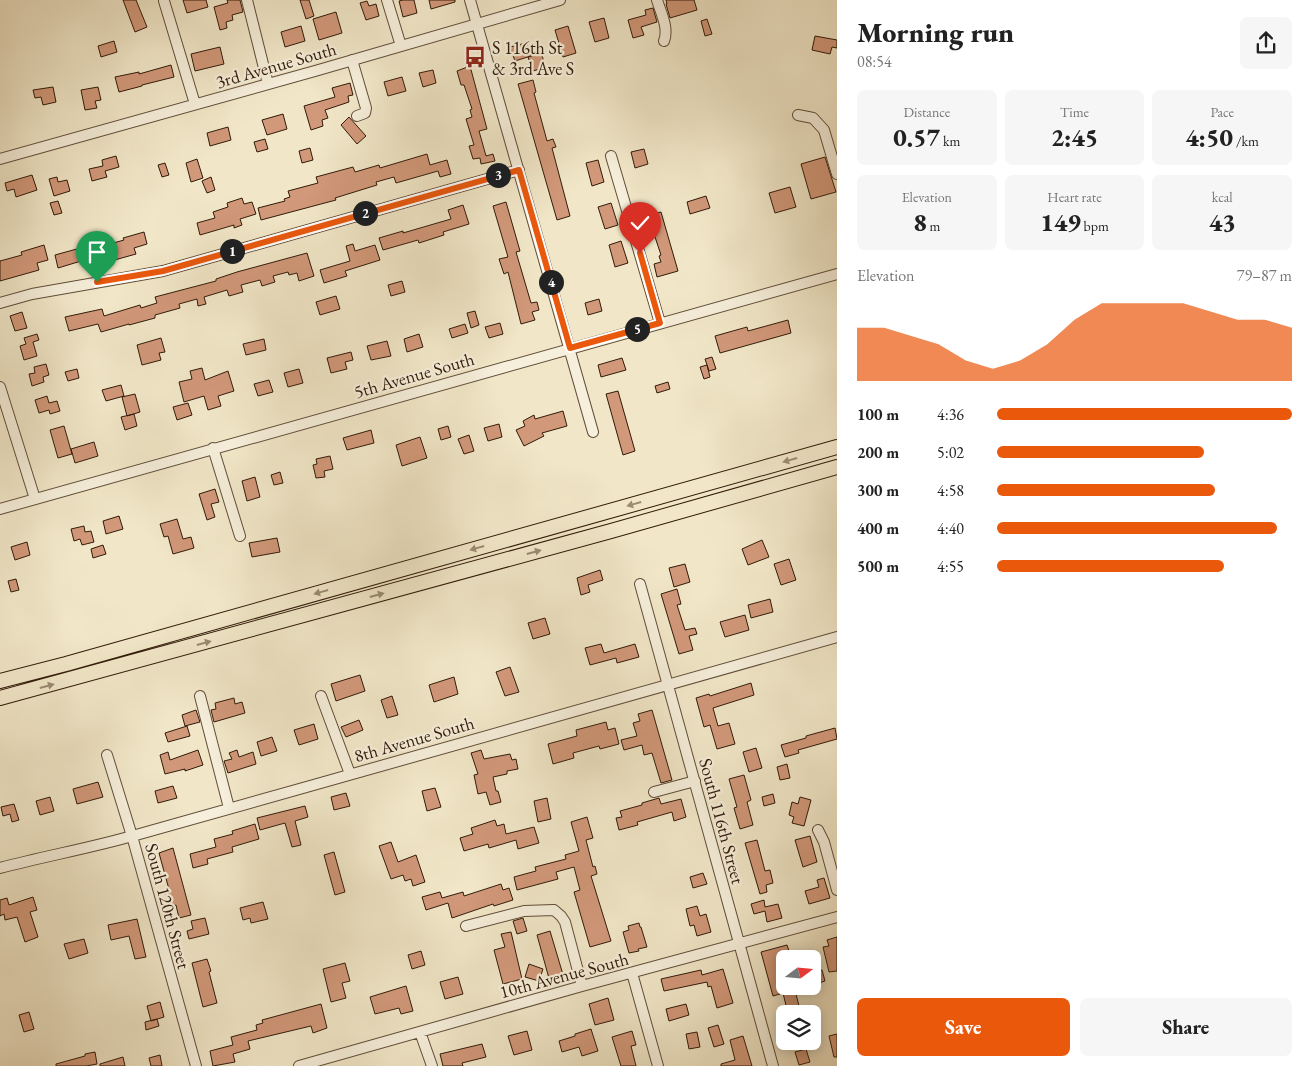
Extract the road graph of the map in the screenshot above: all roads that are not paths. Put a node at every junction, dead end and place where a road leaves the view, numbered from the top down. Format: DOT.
graph roads {
  1 [pos="247,0"];
  2 [pos="388,0"];
  3 [pos="560,0"];
  4 [pos="657,0"];
  5 [pos="164,1"];
  6 [pos="472,1"];
  7 [pos="476,24"];
  8 [pos="664,41"];
  9 [pos="401,46"];
  10 [pos="352,60"];
  11 [pos="268,84"];
  12 [pos="195,104"];
  13 [pos="798,115"];
  14 [pos="357,116"];
  15 [pos="611,156"];
  16 [pos="0,159"];
  17 [pos="519,170"];
  18 [pos="837,174"];
  19 [pos="647,255"];
  20 [pos="837,274"];
  21 [pos="654,301"];
  22 [pos="0,302"];
  23 [pos="660,323"];
  24 [pos="570,348"];
  25 [pos="0,387"];
  26 [pos="593,432"];
  27 [pos="837,447"];
  28 [pos="214,448"];
  29 [pos="837,467"];
  30 [pos="35,499"];
  31 [pos="0,509"];
  32 [pos="240,536"];
  33 [pos="640,584"];
  34 [pos="837,637"];
  35 [pos="0,681"];
  36 [pos="668,683"];
  37 [pos="200,696"];
  38 [pos="321,696"];
  39 [pos="0,698"];
  40 [pos="107,755"];
  41 [pos="350,774"];
  42 [pos="695,780"];
  43 [pos="654,792"];
  44 [pos="229,808"];
  45 [pos="818,830"];
  46 [pos="132,836"];
  47 [pos="0,868"];
  48 [pos="837,890"];
  49 [pos="837,917"];
  50 [pos="466,926"];
  51 [pos="739,944"];
  52 [pos="632,973"];
  53 [pos="582,986"];
  54 [pos="420,1032"];
  55 [pos="196,1066"];
  56 [pos="299,1066"];
  57 [pos="432,1066"];
  58 [pos="658,1066"];
  59 [pos="773,1066"];
  1 -- 11 [label="street"];
  2 -- 9 [label="street"];
  3 -- 7 [label="street, 3rd Avenue South"];
  4 -- 8 [label="street"];
  5 -- 12 [label="street"];
  6 -- 7 [label="street"];
  7 -- 9 [label="street, 3rd Avenue South"];
  7 -- 17 [label="street"];
  9 -- 10 [label="street, 3rd Avenue South"];
  10 -- 11 [label="street, 3rd Avenue South"];
  10 -- 14 [label="street"];
  11 -- 12 [label="street, 3rd Avenue South"];
  12 -- 16 [label="street, 3rd Avenue South"];
  13 -- 18 [label="street"];
  15 -- 21 [label="street"];
  17 -- 22 [label="street"];
  17 -- 24 [label="street"];
  19 -- 21 [label="street"];
  20 -- 23 [label="street, 5th Avenue South"];
  21 -- 23 [label="street"];
  23 -- 24 [label="street, 5th Avenue South"];
  24 -- 26 [label="street"];
  24 -- 28 [label="street, 5th Avenue South"];
  25 -- 30 [label="street"];
  27 -- 35 [label="highway, one-way"];
  28 -- 30 [label="street, 5th Avenue South"];
  28 -- 32 [label="street"];
  39 -- 29 [label="highway, one-way"];
  30 -- 31 [label="street, 5th Avenue South"];
  33 -- 36 [label="street, South 116th Street"];
  34 -- 36 [label="street, 8th Avenue South"];
  36 -- 41 [label="street, 8th Avenue South"];
  36 -- 42 [label="street, South 116th Street"];
  37 -- 44 [label="street"];
  38 -- 41 [label="street"];
  40 -- 46 [label="street, South 120th Street"];
  41 -- 44 [label="street, 8th Avenue South"];
  42 -- 43 [label="street"];
  42 -- 51 [label="street, South 116th Street"];
  44 -- 46 [label="street, 8th Avenue South"];
  45 -- 48 [label="street"];
  46 -- 47 [label="street, 8th Avenue South"];
  46 -- 55 [label="street, South 120th Street"];
  49 -- 51 [label="street, 10th Avenue South"];
  50 -- 53 [label="street"];
  51 -- 52 [label="street, 10th Avenue South"];
  51 -- 59 [label="street, South 116th Street"];
  52 -- 53 [label="street, 10th Avenue South"];
  52 -- 58 [label="street"];
  53 -- 54 [label="street, 10th Avenue South"];
  54 -- 56 [label="street, 10th Avenue South"];
  54 -- 57 [label="street"];
}
